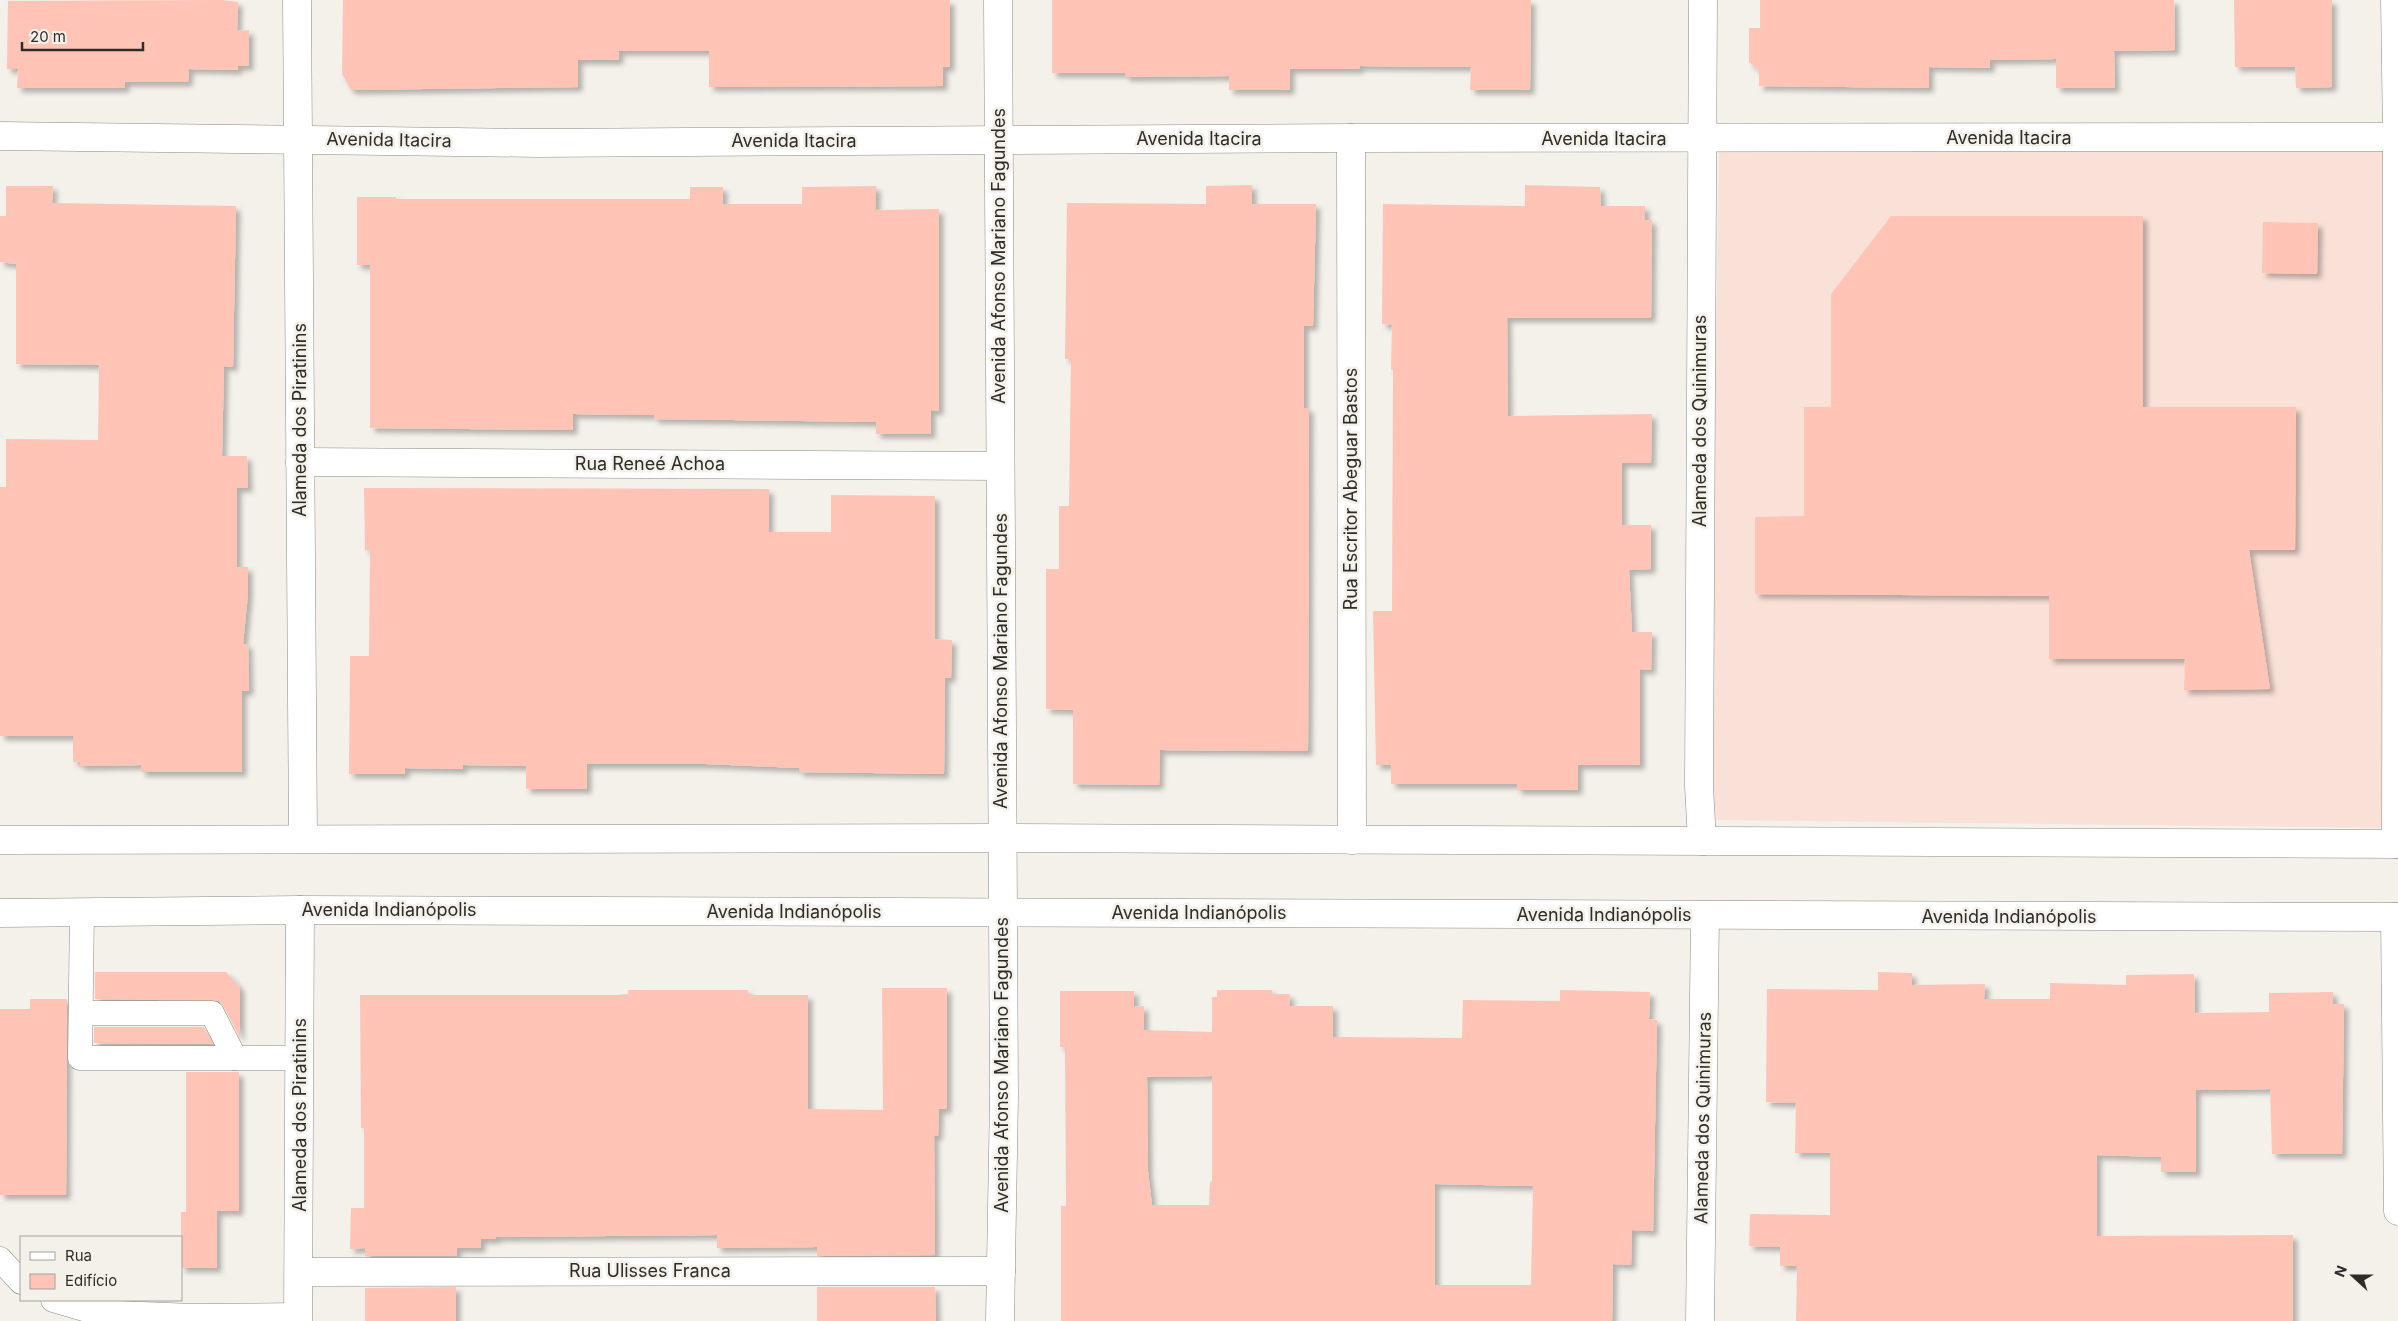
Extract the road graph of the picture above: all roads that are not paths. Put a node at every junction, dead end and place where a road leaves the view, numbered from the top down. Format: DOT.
graph roads {
  1 [pos="298,0"];
  2 [pos="998,0"];
  3 [pos="1703,0"];
  4 [pos="2395,0"];
  5 [pos="0,136"];
  6 [pos="2397,137"];
  7 [pos="1351,138"];
  8 [pos="298,139"];
  9 [pos="1702,139"];
  10 [pos="997,140"];
  11 [pos="300,462"];
  12 [pos="1000,466"];
  13 [pos="1002,838"];
  14 [pos="303,839"];
  15 [pos="0,840"];
  16 [pos="1352,840"];
  17 [pos="1702,841"];
  18 [pos="2397,844"];
  19 [pos="300,910"];
  20 [pos="82,912"];
  21 [pos="0,913"];
  22 [pos="1003,913"];
  23 [pos="1705,916"];
  24 [pos="2397,917"];
  25 [pos="81,1013"];
  26 [pos="236,1058"];
  27 [pos="300,1058"];
  28 [pos="2398,1211"];
  29 [pos="0,1259"];
  30 [pos="1001,1271"];
  31 [pos="300,1272"];
  32 [pos="20,1281"];
  33 [pos="57,1301"];
  34 [pos="298,1318"];
  35 [pos="1000,1321"];
  36 [pos="1700,1321"];
  1 -- 8 [label="street, Alameda dos Piratinins"];
  2 -- 10 [label="street, Avenida Afonso Mariano Fagundes"];
  3 -- 9 [label="street, Alameda dos Quinimuras"];
  4 -- 6 [label="street"];
  5 -- 8 [label="street, Avenida Itacira"];
  6 -- 9 [label="street, Avenida Itacira"];
  6 -- 18 [label="street"];
  7 -- 9 [label="street, Avenida Itacira"];
  7 -- 10 [label="street, Avenida Itacira"];
  7 -- 16 [label="street, Rua Escritor Abeguar Bastos"];
  8 -- 10 [label="street, Avenida Itacira"];
  8 -- 11 [label="street, Alameda dos Piratinins"];
  9 -- 17 [label="street, Alameda dos Quinimuras"];
  10 -- 12 [label="street, Avenida Afonso Mariano Fagundes"];
  11 -- 12 [label="street, Rua Reneé Achoa"];
  11 -- 14 [label="street, Alameda dos Piratinins"];
  12 -- 13 [label="street, Avenida Afonso Mariano Fagundes"];
  13 -- 14 [label="street"];
  13 -- 16 [label="street"];
  13 -- 22 [label="street, Avenida Afonso Mariano Fagundes"];
  14 -- 15 [label="street"];
  16 -- 17 [label="street"];
  17 -- 18 [label="street"];
  19 -- 20 [label="street, Avenida Indianópolis"];
  19 -- 22 [label="street, Avenida Indianópolis"];
  19 -- 27 [label="street, Alameda dos Piratinins"];
  20 -- 21 [label="street, Avenida Indianópolis"];
  20 -- 25 [label="lane"];
  22 -- 23 [label="street, Avenida Indianópolis"];
  22 -- 30 [label="street, Avenida Afonso Mariano Fagundes"];
  23 -- 24 [label="street, Avenida Indianópolis"];
  23 -- 36 [label="street, Alameda dos Quinimuras"];
  24 -- 28 [label="street"];
  25 -- 26 [label="lane"];
  25 -- 26 [label="lane"];
  26 -- 27 [label="lane"];
  27 -- 31 [label="street, Alameda dos Piratinins"];
  29 -- 32 [label="lane"];
  30 -- 31 [label="street, Rua Ulisses Franca"];
  30 -- 35 [label="street, Avenida Afonso Mariano Fagundes"];
  31 -- 34 [label="street, Alameda dos Piratinins"];
  33 -- 34 [label="lane"];
}
